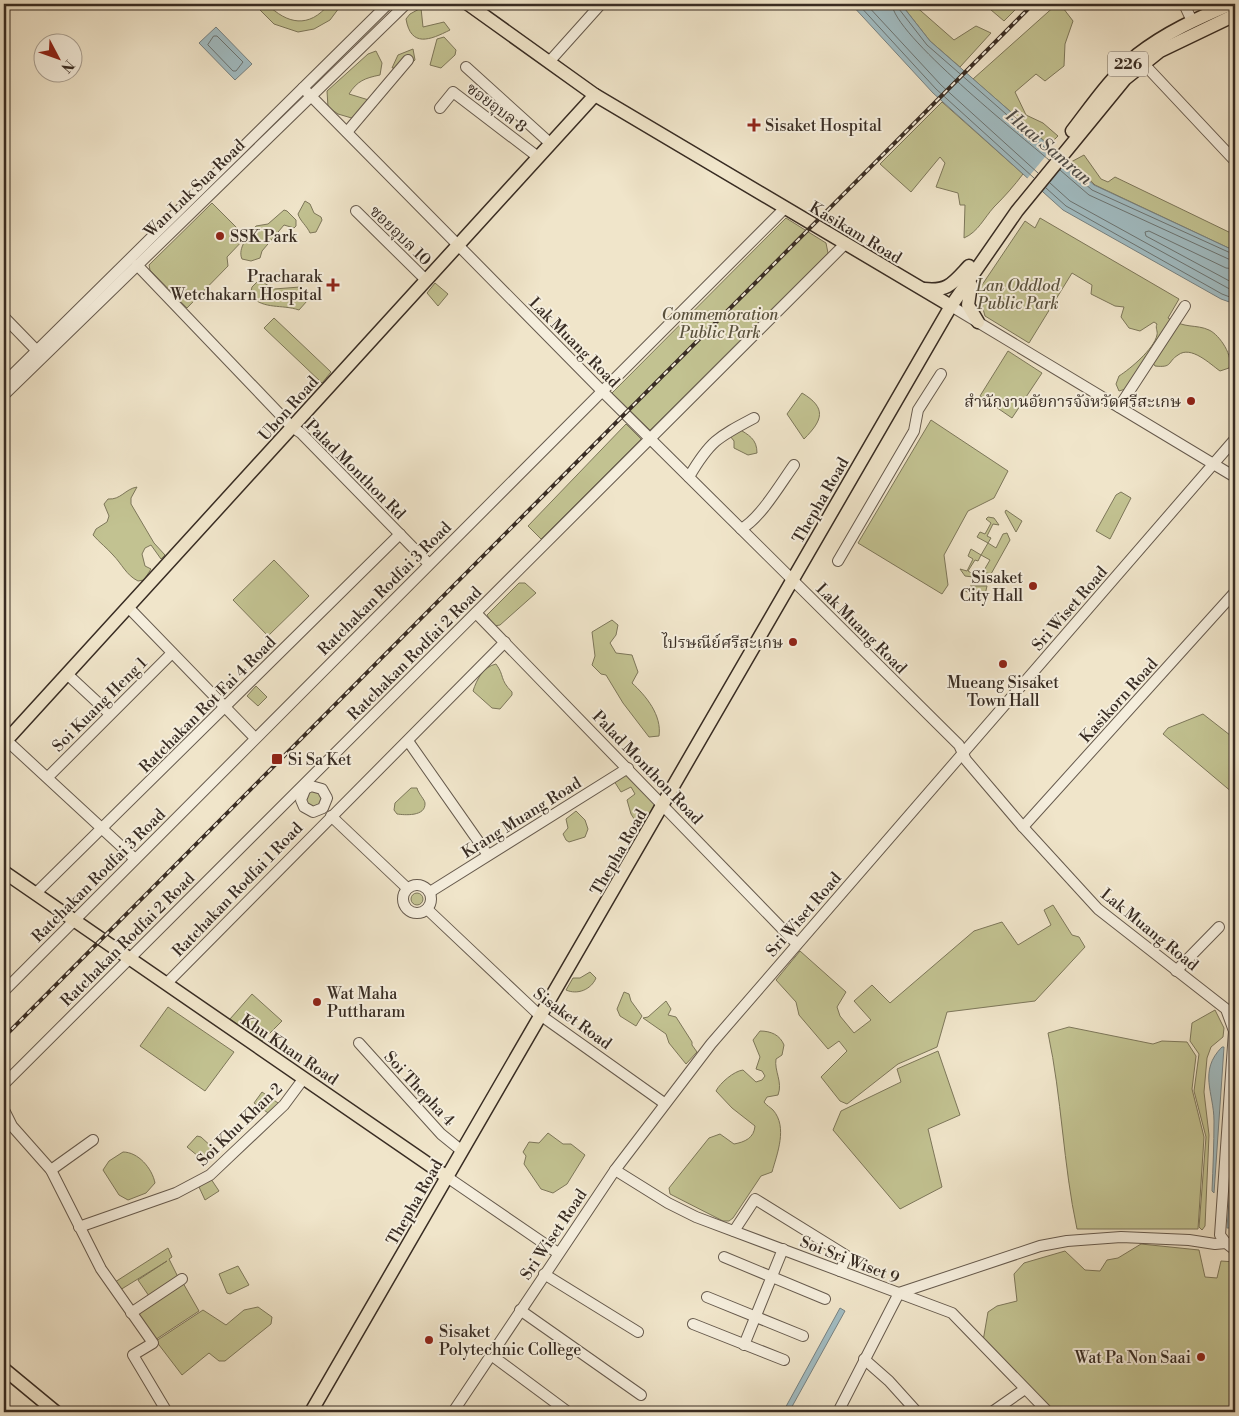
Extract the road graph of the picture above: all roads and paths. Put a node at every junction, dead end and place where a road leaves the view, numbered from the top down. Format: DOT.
graph roads {
  1 [pos="388,4"];
  2 [pos="406,4"];
  3 [pos="601,4"];
  4 [pos="1184,4"];
  5 [pos="1231,4"];
  6 [pos="471,5"];
  7 [pos="1235,15"];
  8 [pos="1195,27"];
  9 [pos="408,60"];
  10 [pos="549,62"];
  11 [pos="1143,63"];
  12 [pos="466,68"];
  13 [pos="306,91"];
  14 [pos="596,95"];
  15 [pos="440,108"];
  16 [pos="1082,125"];
  17 [pos="347,132"];
  18 [pos="550,144"];
  19 [pos="538,157"];
  20 [pos="1235,160"];
  21 [pos="785,208"];
  22 [pos="356,211"];
  23 [pos="153,242"];
  24 [pos="845,244"];
  25 [pos="458,245"];
  26 [pos="137,264"];
  27 [pos="972,269"];
  28 [pos="426,280"];
  29 [pos="919,289"];
  30 [pos="951,306"];
  31 [pos="1185,306"];
  32 [pos="4,317"];
  33 [pos="978,322"];
  34 [pos="40,354"];
  35 [pos="941,374"];
  36 [pos="4,383"];
  37 [pos="602,391"];
  38 [pos="4,395"];
  39 [pos="1119,407"];
  40 [pos="754,418"];
  41 [pos="292,427"];
  42 [pos="650,439"];
  43 [pos="1235,439"];
  44 [pos="1214,464"];
  45 [pos="794,465"];
  46 [pos="689,477"];
  47 [pos="1235,477"];
  48 [pos="741,529"];
  49 [pos="400,534"];
  50 [pos="838,561"];
  51 [pos="429,564"];
  52 [pos="792,579"];
  53 [pos="1235,592"];
  54 [pos="128,607"];
  55 [pos="476,613"];
  56 [pos="505,642"];
  57 [pos="172,653"];
  58 [pos="67,674"];
  59 [pos="225,707"];
  60 [pos="110,714"];
  61 [pos="5,737"];
  62 [pos="255,738"];
  63 [pos="408,741"];
  64 [pos="963,753"];
  65 [pos="628,768"];
  66 [pos="316,771"];
  67 [pos="48,777"];
  68 [pos="318,787"];
  69 [pos="303,788"];
  70 [pos="326,802"];
  71 [pos="664,804"];
  72 [pos="341,806"];
  73 [pos="317,811"];
  74 [pos="331,816"];
  75 [pos="320,827"];
  76 [pos="1023,827"];
  77 [pos="102,828"];
  78 [pos="488,855"];
  79 [pos="135,859"];
  80 [pos="4,872"];
  81 [pos="407,888"];
  82 [pos="430,892"];
  83 [pos="35,894"];
  84 [pos="427,909"];
  85 [pos="73,920"];
  86 [pos="1219,927"];
  87 [pos="797,944"];
  88 [pos="130,959"];
  89 [pos="1176,970"];
  90 [pos="166,984"];
  91 [pos="4,990"];
  92 [pos="541,1015"];
  93 [pos="1235,1031"];
  94 [pos="359,1043"];
  95 [pos="304,1078"];
  96 [pos="4,1084"];
  97 [pos="664,1103"];
  98 [pos="4,1110"];
  99 [pos="93,1140"];
  100 [pos="462,1151"];
  101 [pos="51,1170"];
  102 [pos="615,1170"];
  103 [pos="447,1177"];
  104 [pos="79,1227"];
  105 [pos="734,1231"];
  106 [pos="1226,1243"];
  107 [pos="783,1249"];
  108 [pos="1235,1250"];
  109 [pos="558,1253"];
  110 [pos="724,1258"];
  111 [pos="840,1271"];
  112 [pos="544,1274"];
  113 [pos="772,1277"];
  114 [pos="182,1279"];
  115 [pos="899,1293"];
  116 [pos="707,1297"];
  117 [pos="825,1299"];
  118 [pos="520,1310"];
  119 [pos="131,1313"];
  120 [pos="756,1317"];
  121 [pos="693,1324"];
  122 [pos="638,1332"];
  123 [pos="803,1336"];
  124 [pos="744,1345"];
  125 [pos="491,1355"];
  126 [pos="864,1359"];
  127 [pos="784,1360"];
  128 [pos="4,1370"];
  129 [pos="1025,1389"];
  130 [pos="641,1395"];
  131 [pos="56,1412"];
  132 [pos="167,1412"];
  133 [pos="311,1412"];
  134 [pos="453,1412"];
  135 [pos="568,1412"];
  136 [pos="838,1412"];
  137 [pos="917,1412"];
  138 [pos="992,1412"];
  139 [pos="1048,1412"];
  1 -- 13 [label="street, Wan Luk Sua Road"];
  2 -- 13 [label="street, Wan Luk Sua Road"];
  3 -- 10 [label="street"];
  4 -- 8 [label="street"];
  5 -- 8 [label="main road, 226"];
  6 -- 10 [label="main road, Kasikam Road"];
  7 -- 8 [label="main road, 226"];
  8 -- 11 [label="main road, 226"];
  8 -- 16 [label="main road, 226"];
  9 -- 17 [label="street"];
  10 -- 14 [label="main road, Kasikam Road"];
  11 -- 16 [label="main road, 226"];
  11 -- 20 [label="street"];
  12 -- 18 [label="street"];
  13 -- 17 [label="street, Lak Muang Road"];
  13 -- 23 [label="street, Wan Luk Sua Road"];
  14 -- 18 [label="main road, Ubon Road"];
  14 -- 21 [label="main road, Kasikam Road"];
  15 -- 19 [label="street, ซอยอุบล 8"];
  16 -- 27 [label="main road"];
  17 -- 25 [label="street, Lak Muang Road"];
  18 -- 19 [label="main road, Ubon Road"];
  19 -- 25 [label="main road, Ubon Road"];
  21 -- 24 [label="main road, Kasikam Road"];
  21 -- 37 [label="street, Ratchakan Rodfai 3 Road"];
  22 -- 28 [label="street, ซอยอุบล 10"];
  23 -- 26 [label="street, Wan Luk Sua Road"];
  23 -- 34 [label="street, Wan Luk Sua Road"];
  24 -- 29 [label="main road, Kasikam Road"];
  24 -- 42 [label="street, Ratchakan Rodfai 2 Road"];
  25 -- 28 [label="main road, Ubon Road"];
  25 -- 37 [label="street, Lak Muang Road"];
  26 -- 34 [label="street, Wan Luk Sua Road"];
  26 -- 41 [label="street, Palad Monthon Rd"];
  27 -- 29 [label="main road"];
  27 -- 30 [label="main road, Thepha Road"];
  27 -- 33 [label="main road"];
  28 -- 41 [label="main road, Ubon Road"];
  29 -- 30 [label="main road, Kasikam Road"];
  30 -- 33 [label="street, Kasikam Road"];
  30 -- 52 [label="main road, Thepha Road"];
  31 -- 39 [label="street"];
  32 -- 34 [label="street"];
  33 -- 39 [label="street, Kasikam Road"];
  34 -- 36 [label="street, Wan Luk Sua Road"];
  34 -- 38 [label="street, Wan Luk Sua Road"];
  35 -- 50 [label="street"];
  37 -- 42 [label="street, Lak Muang Road"];
  37 -- 51 [label="street, Ratchakan Rodfai 3 Road"];
  39 -- 44 [label="street, Kasikam Road"];
  40 -- 46 [label="street"];
  41 -- 49 [label="street, Palad Monthon Rd"];
  41 -- 54 [label="main road, Ubon Road"];
  42 -- 46 [label="street, Lak Muang Road"];
  42 -- 55 [label="street, Ratchakan Rodfai 2 Road"];
  43 -- 44 [label="street, Sri Wiset Road"];
  44 -- 47 [label="street, Kasikam Road"];
  44 -- 64 [label="street, Sri Wiset Road"];
  45 -- 48 [label="street"];
  46 -- 48 [label="street, Lak Muang Road"];
  48 -- 52 [label="street, Lak Muang Road"];
  49 -- 51 [label="street, Palad Monthon Rd"];
  49 -- 59 [label="street, Ratchakan Rot Fai 4 Road"];
  51 -- 62 [label="street, Ratchakan Rodfai 3 Road"];
  52 -- 64 [label="street, Lak Muang Road"];
  52 -- 71 [label="main road, Thepha Road"];
  53 -- 76 [label="street, Kasikorn Road"];
  54 -- 57 [label="street"];
  54 -- 58 [label="main road, Ubon Road"];
  55 -- 56 [label="street, Palad Monthon Road"];
  55 -- 66 [label="street, Ratchakan Rodfai 2 Road"];
  56 -- 63 [label="street, Ratchakan Rodfai 1 Road"];
  56 -- 65 [label="street, Palad Monthon Road"];
  57 -- 59 [label="street"];
  57 -- 60 [label="street, Soi Kuang Heng 1"];
  58 -- 60 [label="street"];
  58 -- 61 [label="main road, Ubon Road"];
  59 -- 62 [label="street"];
  59 -- 77 [label="street, Ratchakan Rot Fai 4 Road"];
  60 -- 67 [label="street, Soi Kuang Heng 1"];
  61 -- 67 [label="street"];
  62 -- 79 [label="street, Ratchakan Rodfai 3 Road"];
  63 -- 72 [label="street, Ratchakan Rodfai 1 Road"];
  63 -- 78 [label="street"];
  64 -- 76 [label="street, Lak Muang Road"];
  64 -- 87 [label="street, Sri Wiset Road"];
  65 -- 71 [label="street, Palad Monthon Road"];
  65 -- 78 [label="street, Krang Muang Road"];
  66 -- 68 [label="street"];
  66 -- 69 [label="street, Ratchakan Rodfai 2 Road"];
  67 -- 77 [label="street"];
  68 -- 69 [label="street"];
  68 -- 70 [label="street"];
  69 -- 73 [label="street"];
  69 -- 88 [label="street, Ratchakan Rodfai 2 Road"];
  70 -- 72 [label="street"];
  70 -- 73 [label="street"];
  71 -- 87 [label="street, Palad Monthon Road"];
  71 -- 92 [label="main road, Thepha Road"];
  72 -- 74 [label="street, Ratchakan Rodfai 1 Road"];
  73 -- 75 [label="street"];
  74 -- 75 [label="street, Ratchakan Rodfai 1 Road"];
  74 -- 81 [label="street"];
  75 -- 90 [label="street, Ratchakan Rodfai 1 Road"];
  76 -- 89 [label="street, Lak Muang Road"];
  77 -- 79 [label="street"];
  77 -- 83 [label="street, Ratchakan Rot Fai 4 Road"];
  78 -- 82 [label="street, Krang Muang Road"];
  79 -- 85 [label="street, Ratchakan Rodfai 3 Road"];
  80 -- 83 [label="main road, Khu Khan Road"];
  81 -- 82 [label="street"];
  81 -- 84 [label="street"];
  82 -- 84 [label="street"];
  83 -- 85 [label="main road, Khu Khan Road"];
  84 -- 92 [label="street, Sisaket Road"];
  85 -- 88 [label="main road, Khu Khan Road"];
  85 -- 91 [label="street, Ratchakan Rodfai 3 Road"];
  86 -- 89 [label="street"];
  87 -- 97 [label="street, Sri Wiset Road"];
  88 -- 90 [label="main road, Khu Khan Road"];
  88 -- 96 [label="street, Ratchakan Rodfai 2 Road"];
  89 -- 93 [label="street, Lak Muang Road"];
  90 -- 95 [label="main road, Khu Khan Road"];
  92 -- 97 [label="street, Sisaket Road"];
  92 -- 100 [label="main road, Thepha Road"];
  93 -- 106 [label="street, Lak Muang Road"];
  94 -- 100 [label="street, Soi Thepha 4"];
  95 -- 103 [label="main road, Khu Khan Road"];
  95 -- 104 [label="street, Soi Khu Khan 2"];
  97 -- 102 [label="street, Sri Wiset Road"];
  98 -- 101 [label="street"];
  99 -- 101 [label="street"];
  100 -- 103 [label="main road, Thepha Road"];
  101 -- 104 [label="street"];
  102 -- 105 [label="street, Soi Sri Wiset 9"];
  102 -- 109 [label="street, Sri Wiset Road"];
  103 -- 109 [label="street, Khu Khan Road"];
  103 -- 133 [label="main road, Thepha Road"];
  104 -- 119 [label="street"];
  105 -- 107 [label="street, Soi Sri Wiset 9"];
  105 -- 111 [label="street"];
  106 -- 108 [label="street"];
  106 -- 115 [label="street"];
  107 -- 111 [label="street, Soi Sri Wiset 9"];
  107 -- 113 [label="street"];
  109 -- 112 [label="street, Sri Wiset Road"];
  110 -- 113 [label="street"];
  111 -- 115 [label="street, Soi Sri Wiset 9"];
  112 -- 118 [label="street, Sri Wiset Road"];
  112 -- 122 [label="street"];
  113 -- 117 [label="street"];
  113 -- 120 [label="street"];
  114 -- 119 [label="street"];
  115 -- 126 [label="street"];
  115 -- 129 [label="street, Soi Sri Wiset 9"];
  116 -- 120 [label="street"];
  118 -- 125 [label="street, Sri Wiset Road"];
  118 -- 130 [label="street"];
  119 -- 132 [label="street"];
  120 -- 123 [label="street"];
  120 -- 124 [label="street"];
  121 -- 124 [label="street"];
  124 -- 127 [label="street"];
  125 -- 134 [label="street, Sri Wiset Road"];
  125 -- 135 [label="street"];
  126 -- 136 [label="street"];
  126 -- 137 [label="street"];
  128 -- 131 [label="main road"];
  129 -- 138 [label="street"];
  129 -- 139 [label="street, Soi Sri Wiset 9"];
}
